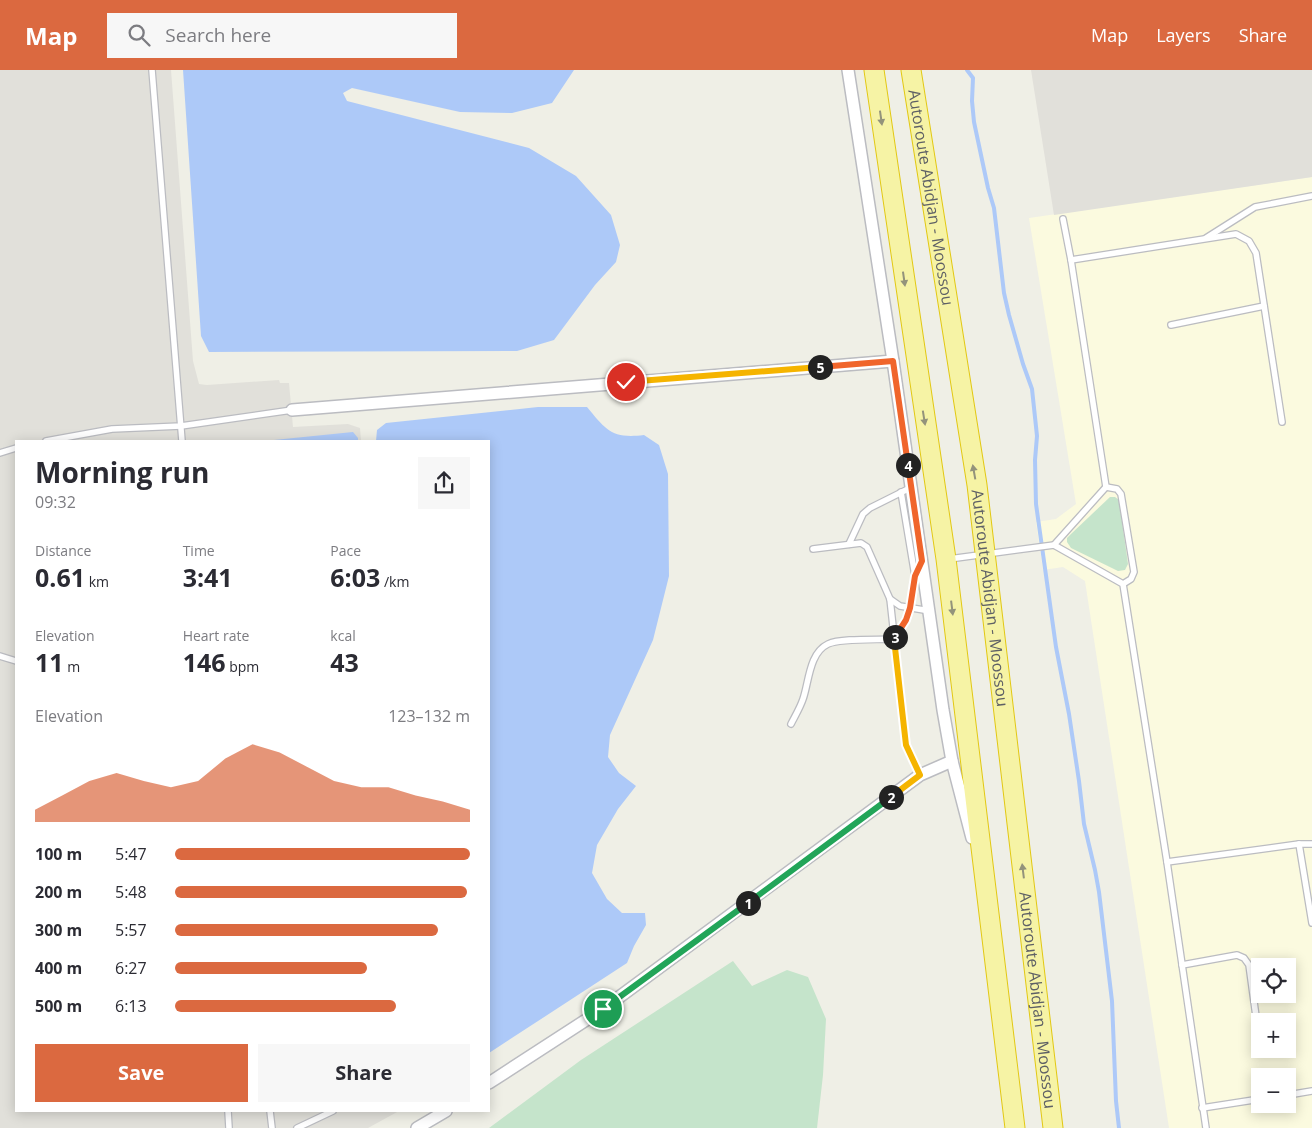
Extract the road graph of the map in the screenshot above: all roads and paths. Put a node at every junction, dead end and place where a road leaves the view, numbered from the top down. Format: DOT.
graph roads {
  1 [pos="152,70"];
  2 [pos="848,70"];
  3 [pos="874,70"];
  4 [pos="911,70"];
  5 [pos="1312,196"];
  6 [pos="1063,219"];
  7 [pos="1204,239"];
  8 [pos="1071,260"];
  9 [pos="1264,306"];
  10 [pos="1171,325"];
  11 [pos="893,361"];
  12 [pos="292,410"];
  13 [pos="1282,422"];
  14 [pos="181,426"];
  15 [pos="52,440"];
  16 [pos="182,440"];
  17 [pos="15,448"];
  18 [pos="0,453"];
  19 [pos="1106,487"];
  20 [pos="906,490"];
  21 [pos="850,544"];
  22 [pos="1054,545"];
  23 [pos="813,549"];
  24 [pos="986,555"];
  25 [pos="946,559"];
  26 [pos="922,561"];
  27 [pos="915,576"];
  28 [pos="1123,584"];
  29 [pos="890,599"];
  30 [pos="910,608"];
  31 [pos="930,611"];
  32 [pos="894,639"];
  33 [pos="0,656"];
  34 [pos="15,661"];
  35 [pos="791,724"];
  36 [pos="952,761"];
  37 [pos="920,775"];
  38 [pos="1300,844"];
  39 [pos="1312,844"];
  40 [pos="1167,862"];
  41 [pos="1312,923"];
  42 [pos="1182,965"];
  43 [pos="1256,1013"];
  44 [pos="1009,1081"];
  45 [pos="490,1082"];
  46 [pos="1312,1092"];
  47 [pos="1296,1094"];
  48 [pos="1251,1101"];
  49 [pos="1202,1108"];
  50 [pos="228,1112"];
  51 [pos="270,1112"];
  52 [pos="331,1112"];
  53 [pos="444,1112"];
  54 [pos="229,1128"];
  55 [pos="272,1128"];
  56 [pos="297,1128"];
  57 [pos="417,1128"];
  58 [pos="1015,1128"];
  59 [pos="1053,1128"];
  60 [pos="1206,1128"];
  1 -- 14 [label="lane"];
  2 -- 11 [label="street"];
  3 -- 25 [label="highway, one-way"];
  24 -- 4 [label="highway, Autoroute Abidjan - Moossou, one-way"];
  5 -- 7 [label="lane"];
  6 -- 8 [label="lane"];
  7 -- 8 [label="lane"];
  7 -- 9 [label="lane"];
  8 -- 19 [label="lane"];
  9 -- 10 [label="lane"];
  9 -- 13 [label="lane"];
  11 -- 12 [label="street"];
  11 -- 20 [label="street"];
  12 -- 14 [label="lane"];
  14 -- 15 [label="lane"];
  14 -- 16 [label="lane"];
  17 -- 18 [label="lane"];
  19 -- 22 [label="lane"];
  19 -- 28 [label="lane"];
  20 -- 21 [label="lane"];
  20 -- 26 [label="street"];
  20 -- 27 [label="lane"];
  21 -- 23 [label="lane"];
  21 -- 29 [label="lane"];
  22 -- 24 [label="lane"];
  22 -- 28 [label="lane"];
  24 -- 25 [label="lane"];
  59 -- 24 [label="highway, Autoroute Abidjan - Moossou, one-way"];
  25 -- 44 [label="highway, one-way"];
  26 -- 27 [label="lane"];
  26 -- 31 [label="street"];
  27 -- 30 [label="lane"];
  28 -- 40 [label="lane"];
  29 -- 30 [label="lane"];
  29 -- 32 [label="lane"];
  30 -- 31 [label="lane"];
  30 -- 32 [label="lane"];
  31 -- 36 [label="street"];
  32 -- 35 [label="lane"];
  32 -- 37 [label="lane"];
  33 -- 34 [label="lane"];
  36 -- 37 [label="street"];
  36 -- 44 [label="street"];
  37 -- 45 [label="street"];
  38 -- 39 [label="lane"];
  38 -- 40 [label="lane"];
  38 -- 41 [label="lane"];
  40 -- 42 [label="lane"];
  42 -- 43 [label="lane"];
  42 -- 49 [label="lane"];
  44 -- 58 [label="highway"];
  46 -- 47 [label="lane"];
  48 -- 49 [label="lane"];
  49 -- 60 [label="lane"];
  50 -- 54 [label="lane"];
  51 -- 55 [label="lane"];
  52 -- 56 [label="lane"];
  53 -- 57 [label="street"];
}
